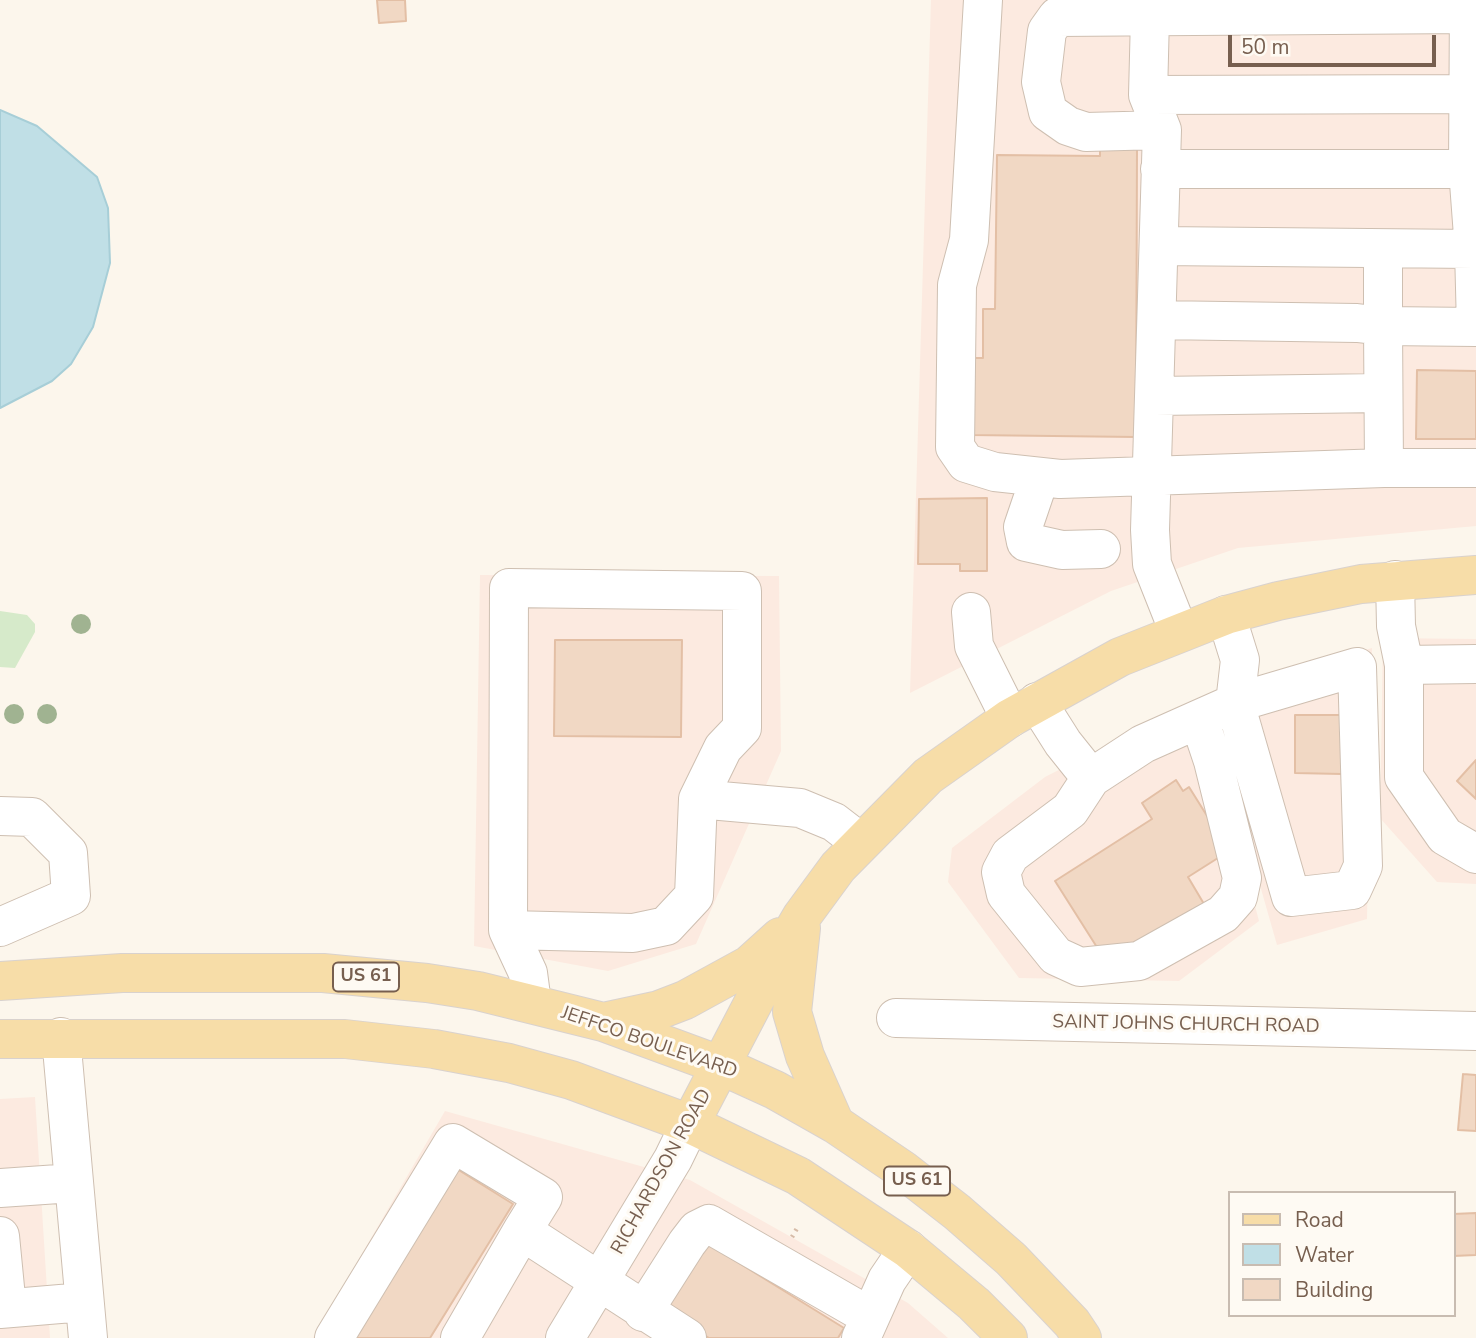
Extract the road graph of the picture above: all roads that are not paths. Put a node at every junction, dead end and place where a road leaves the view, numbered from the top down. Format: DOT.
graph roads {
  1 [pos="983,0"];
  2 [pos="1469,7"];
  3 [pos="1146,8"];
  4 [pos="1471,94"];
  5 [pos="1148,95"];
  6 [pos="1161,130"];
  7 [pos="1160,169"];
  8 [pos="1472,169"];
  9 [pos="1159,246"];
  10 [pos="1475,249"];
  11 [pos="1383,250"];
  12 [pos="1158,320"];
  13 [pos="1383,326"];
  14 [pos="1476,327"];
  15 [pos="1383,393"];
  16 [pos="1155,396"];
  17 [pos="1384,468"];
  18 [pos="1476,468"];
  19 [pos="1152,474"];
  20 [pos="1040,477"];
  21 [pos="1101,549"];
  22 [pos="1476,575"];
  23 [pos="1395,580"];
  24 [pos="971,612"];
  25 [pos="1226,615"];
  26 [pos="1179,632"];
  27 [pos="1476,664"];
  28 [pos="1404,665"];
  29 [pos="1235,703"];
  30 [pos="1024,710"];
  31 [pos="1199,719"];
  32 [pos="1091,778"];
  33 [pos="698,799"];
  34 [pos="0,817"];
  35 [pos="860,842"];
  36 [pos="1476,854"];
  37 [pos="802,916"];
  38 [pos="0,927"];
  39 [pos="512,939"];
  40 [pos="0,981"];
  41 [pos="478,991"];
  42 [pos="532,1003"];
  43 [pos="896,1018"];
  44 [pos="603,1022"];
  45 [pos="1476,1031"];
  46 [pos="61,1037"];
  47 [pos="0,1038"];
  48 [pos="720,1065"];
  49 [pos="690,1124"];
  50 [pos="835,1124"];
  51 [pos="73,1183"];
  52 [pos="0,1188"];
  53 [pos="522,1231"];
  54 [pos="0,1236"];
  55 [pos="908,1249"];
  56 [pos="600,1283"];
  57 [pos="3,1309"];
  58 [pos="643,1312"];
  59 [pos="86,1320"];
  60 [pos="865,1327"];
  61 [pos="334,1338"];
  62 [pos="460,1338"];
  63 [pos="565,1338"];
  64 [pos="687,1338"];
  65 [pos="1008,1338"];
  66 [pos="1082,1338"];
  1 -- 20 [label="street"];
  2 -- 3 [label="street"];
  2 -- 4 [label="street"];
  3 -- 5 [label="street"];
  3 -- 6 [label="street"];
  4 -- 5 [label="street"];
  4 -- 8 [label="street"];
  5 -- 6 [label="street"];
  6 -- 7 [label="street"];
  7 -- 8 [label="street"];
  7 -- 9 [label="street"];
  8 -- 10 [label="street"];
  9 -- 11 [label="street"];
  9 -- 12 [label="street"];
  10 -- 11 [label="street"];
  10 -- 14 [label="street"];
  11 -- 13 [label="street"];
  12 -- 13 [label="street"];
  12 -- 16 [label="street"];
  13 -- 14 [label="street"];
  13 -- 15 [label="street"];
  15 -- 16 [label="street"];
  15 -- 17 [label="street"];
  16 -- 19 [label="street"];
  17 -- 18 [label="street"];
  17 -- 19 [label="street"];
  19 -- 20 [label="street"];
  19 -- 26 [label="street"];
  20 -- 21 [label="street"];
  22 -- 23 [label="main road, RICHARDSON ROAD"];
  23 -- 25 [label="main road, RICHARDSON ROAD"];
  23 -- 28 [label="street"];
  24 -- 30 [label="street"];
  25 -- 26 [label="main road, RICHARDSON ROAD"];
  25 -- 29 [label="street"];
  26 -- 30 [label="main road, RICHARDSON ROAD"];
  27 -- 28 [label="street"];
  28 -- 36 [label="street"];
  29 -- 29 [label="street"];
  29 -- 31 [label="street"];
  30 -- 32 [label="street"];
  30 -- 35 [label="main road, RICHARDSON ROAD"];
  31 -- 32 [label="street"];
  31 -- 32 [label="street"];
  33 -- 35 [label="street"];
  33 -- 39 [label="street"];
  33 -- 39 [label="street"];
  34 -- 38 [label="street"];
  35 -- 37 [label="main road, RICHARDSON ROAD"];
  37 -- 44 [label="main road"];
  37 -- 48 [label="main road, RICHARDSON ROAD"];
  37 -- 50 [label="main road"];
  39 -- 41 [label="street"];
  39 -- 42 [label="street"];
  40 -- 41 [label="main road, JEFFCO BOULEVARD / US 61"];
  41 -- 42 [label="main road, JEFFCO BOULEVARD / US 61"];
  42 -- 44 [label="main road, JEFFCO BOULEVARD / US 61"];
  43 -- 45 [label="street, SAINT JOHNS CHURCH ROAD"];
  44 -- 48 [label="main road, JEFFCO BOULEVARD / US 61"];
  46 -- 47 [label="main road"];
  46 -- 49 [label="main road"];
  46 -- 51 [label="street"];
  48 -- 49 [label="main road, RICHARDSON ROAD"];
  48 -- 50 [label="main road, JEFFCO BOULEVARD / US 61"];
  49 -- 55 [label="main road"];
  49 -- 56 [label="street, RICHARDSON ROAD"];
  50 -- 66 [label="main road, JEFFCO BOULEVARD / US 61"];
  51 -- 52 [label="street"];
  51 -- 59 [label="street"];
  53 -- 56 [label="street"];
  53 -- 61 [label="street"];
  53 -- 62 [label="street"];
  54 -- 57 [label="street"];
  55 -- 60 [label="street"];
  55 -- 65 [label="main road"];
  56 -- 58 [label="street"];
  56 -- 63 [label="street, RICHARDSON ROAD"];
  57 -- 59 [label="street"];
  58 -- 60 [label="street"];
  58 -- 64 [label="street"];
}
